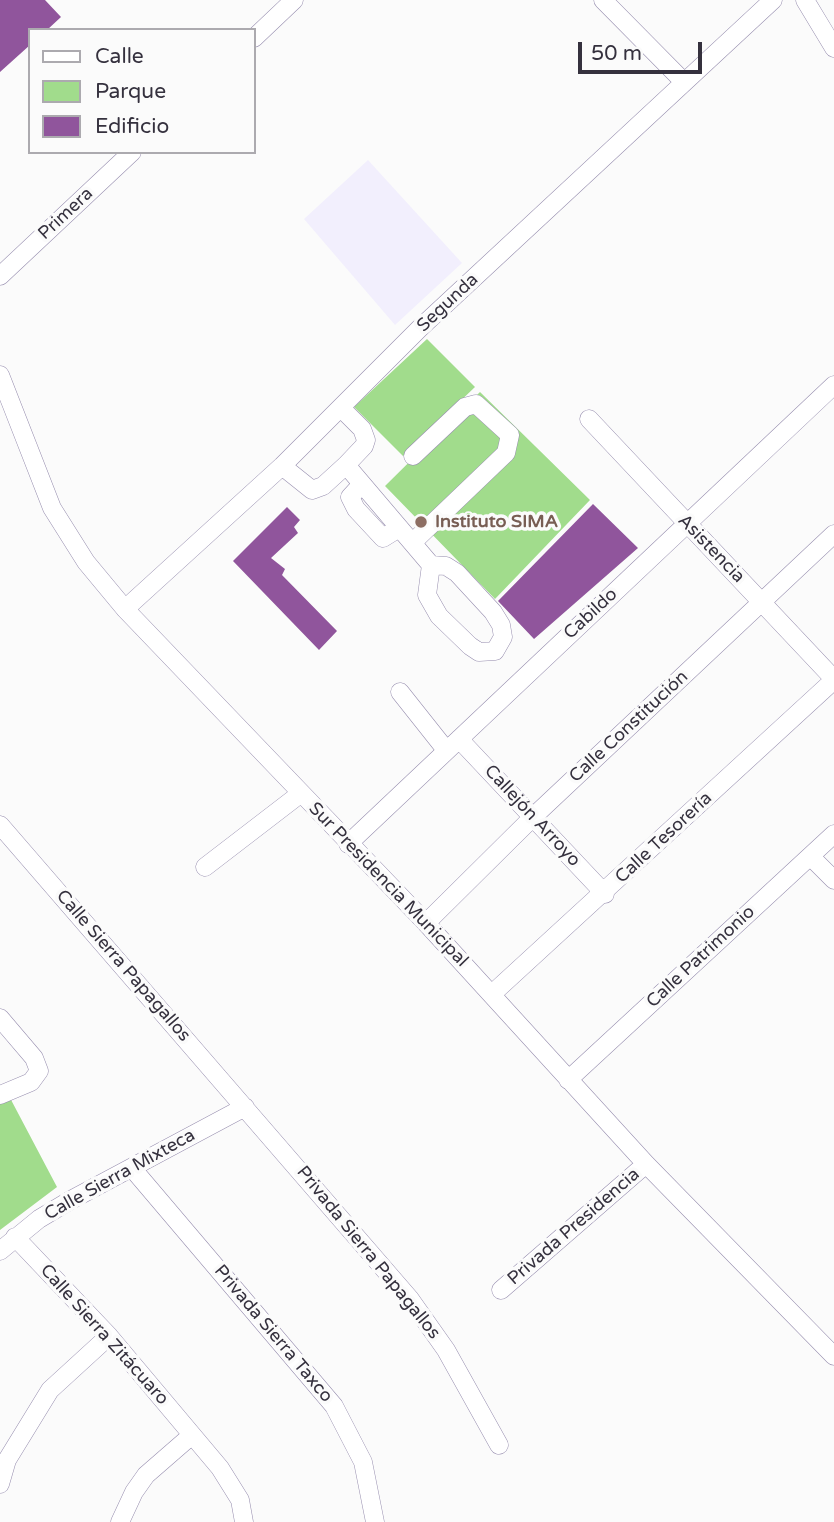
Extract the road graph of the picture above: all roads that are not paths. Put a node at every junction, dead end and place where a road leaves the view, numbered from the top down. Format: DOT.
graph roads {
  1 [pos="294,0"];
  2 [pos="603,0"];
  3 [pos="773,0"];
  4 [pos="805,0"];
  5 [pos="256,36"];
  6 [pos="834,48"];
  7 [pos="684,82"];
  8 [pos="130,154"];
  9 [pos="0,276"];
  10 [pos="0,375"];
  11 [pos="834,385"];
  12 [pos="342,409"];
  13 [pos="589,419"];
  14 [pos="413,456"];
  15 [pos="346,465"];
  16 [pos="282,466"];
  17 [pos="686,524"];
  18 [pos="834,534"];
  19 [pos="413,542"];
  20 [pos="431,565"];
  21 [pos="762,601"];
  22 [pos="125,609"];
  23 [pos="834,679"];
  24 [pos="400,692"];
  25 [pos="452,744"];
  26 [pos="300,794"];
  27 [pos="533,817"];
  28 [pos="0,825"];
  29 [pos="834,834"];
  30 [pos="348,844"];
  31 [pos="810,856"];
  32 [pos="205,867"];
  33 [pos="834,880"];
  34 [pos="605,894"];
  35 [pos="426,922"];
  36 [pos="492,995"];
  37 [pos="0,1018"];
  38 [pos="568,1080"];
  39 [pos="0,1095"];
  40 [pos="246,1107"];
  41 [pos="646,1164"];
  42 [pos="132,1168"];
  43 [pos="15,1237"];
  44 [pos="0,1251"];
  45 [pos="502,1290"];
  46 [pos="109,1336"];
  47 [pos="834,1356"];
  48 [pos="192,1435"];
  49 [pos="499,1445"];
  50 [pos="0,1484"];
  51 [pos="120,1522"];
  52 [pos="244,1522"];
  53 [pos="375,1522"];
  1 -- 5 [label="street"];
  2 -- 7 [label="street"];
  3 -- 7 [label="street, Segunda"];
  4 -- 6 [label="street"];
  7 -- 12 [label="street, Segunda"];
  8 -- 9 [label="street, Primera"];
  10 -- 22 [label="street, Sur Presidencia Municipal"];
  11 -- 17 [label="street, Cabildo"];
  12 -- 15 [label="street"];
  12 -- 16 [label="street, Segunda"];
  13 -- 17 [label="street, Asistencia"];
  14 -- 19 [label="street"];
  15 -- 16 [label="street"];
  15 -- 19 [label="street"];
  16 -- 22 [label="street, Segunda"];
  17 -- 21 [label="street, Asistencia"];
  17 -- 25 [label="street, Cabildo"];
  18 -- 21 [label="street, Calle Constitución"];
  19 -- 20 [label="street"];
  20 -- 20 [label="street"];
  21 -- 23 [label="street, Asistencia"];
  21 -- 27 [label="street, Calle Constitución"];
  22 -- 26 [label="street, Sur Presidencia Municipal"];
  23 -- 34 [label="street, Calle Tesorería"];
  24 -- 25 [label="street, Callejón Arroyo"];
  25 -- 27 [label="street, Callejón Arroyo"];
  25 -- 30 [label="street, Cabildo"];
  26 -- 30 [label="street, Sur Presidencia Municipal"];
  26 -- 32 [label="street"];
  27 -- 34 [label="street, Callejón Arroyo"];
  27 -- 35 [label="street, Calle Constitución"];
  28 -- 40 [label="street, Calle Sierra Papagallos"];
  29 -- 31 [label="street, Calle Patrimonio"];
  30 -- 35 [label="street, Sur Presidencia Municipal"];
  31 -- 33 [label="street"];
  31 -- 38 [label="street, Calle Patrimonio"];
  34 -- 36 [label="street, Calle Tesorería"];
  35 -- 36 [label="street, Sur Presidencia Municipal"];
  36 -- 38 [label="street, Sur Presidencia Municipal"];
  37 -- 39 [label="street"];
  38 -- 41 [label="street, Sur Presidencia Municipal"];
  40 -- 42 [label="street, Calle Sierra Mixteca"];
  40 -- 49 [label="street, Privada Sierra Papagallos"];
  41 -- 45 [label="street, Privada Presidencia"];
  41 -- 47 [label="street, Sur Presidencia Municipal"];
  42 -- 43 [label="street, Calle Sierra Mixteca"];
  42 -- 53 [label="street, Privada Sierra Taxco"];
  43 -- 44 [label="street, Calle Sierra Mixteca"];
  43 -- 46 [label="street, Calle Sierra Zitácuaro"];
  46 -- 48 [label="street, Calle Sierra Zitácuaro"];
  46 -- 50 [label="street"];
  48 -- 51 [label="street"];
  48 -- 52 [label="street, Calle Sierra Zitácuaro"];
}
